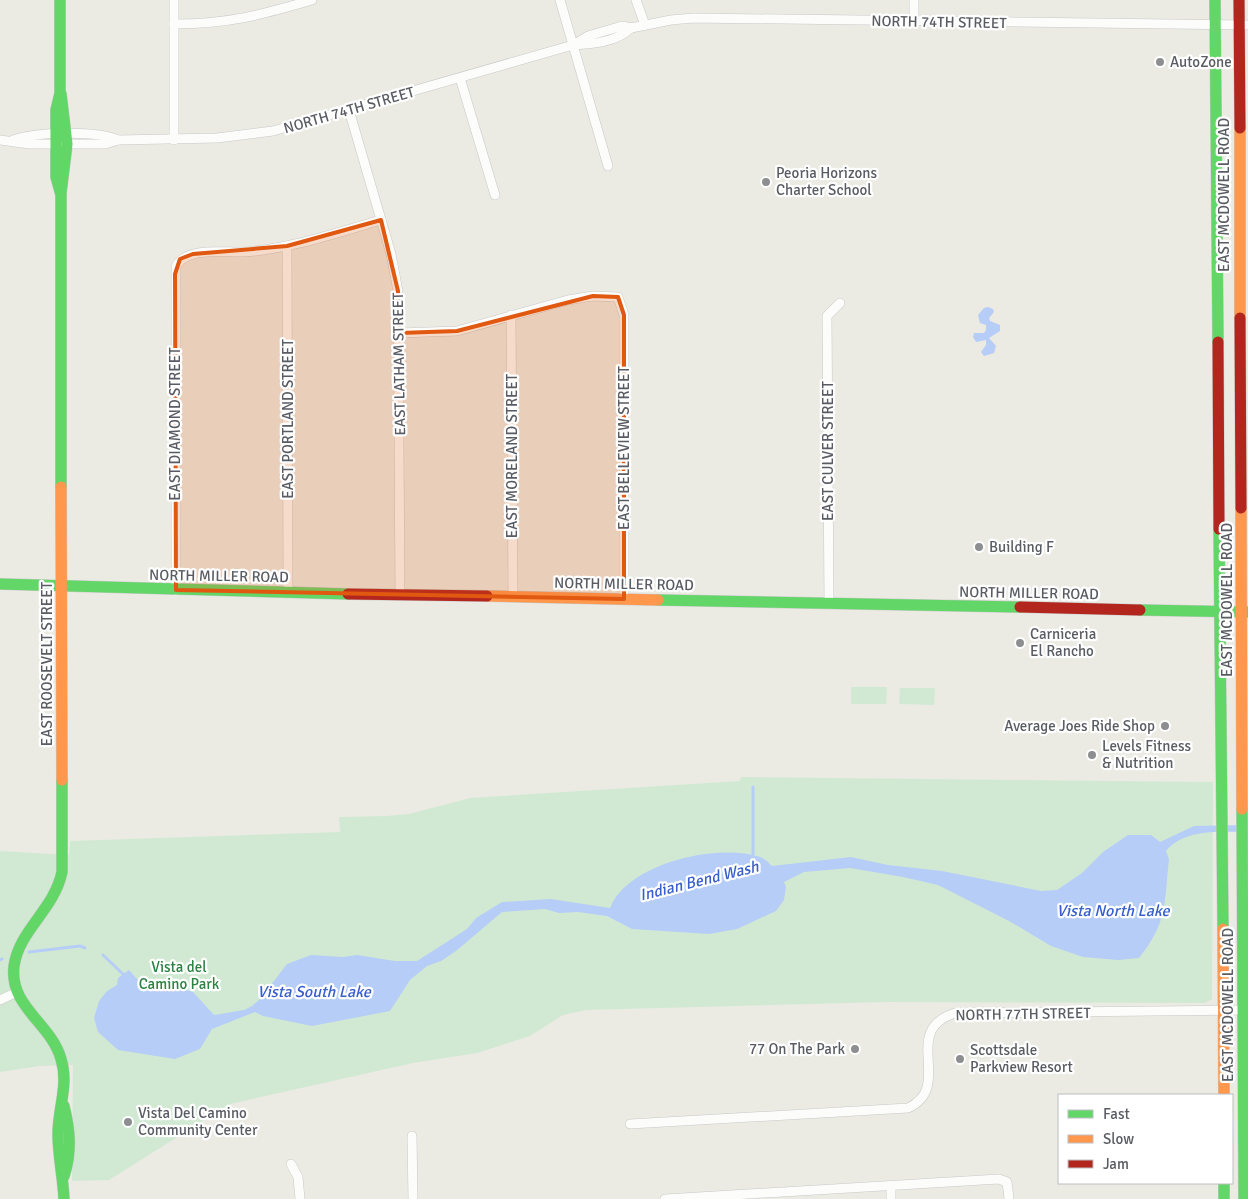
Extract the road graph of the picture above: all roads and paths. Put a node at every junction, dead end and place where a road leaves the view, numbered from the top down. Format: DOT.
graph roads {
  1 [pos="60,0"];
  2 [pos="174,0"];
  3 [pos="312,0"];
  4 [pos="560,0"];
  5 [pos="636,0"];
  6 [pos="914,0"];
  7 [pos="1215,0"];
  8 [pos="1239,0"];
  9 [pos="288,4"];
  10 [pos="914,22"];
  11 [pos="174,24"];
  12 [pos="645,24"];
  13 [pos="1244,25"];
  14 [pos="1215,26"];
  15 [pos="573,45"];
  16 [pos="460,78"];
  17 [pos="350,110"];
  18 [pos="61,139"];
  19 [pos="0,140"];
  20 [pos="174,140"];
  21 [pos="608,166"];
  22 [pos="495,195"];
  23 [pos="381,220"];
  24 [pos="287,246"];
  25 [pos="840,302"];
  26 [pos="511,314"];
  27 [pos="400,333"];
  28 [pos="0,584"];
  29 [pos="61,586"];
  30 [pos="176,590"];
  31 [pos="288,592"];
  32 [pos="400,595"];
  33 [pos="513,597"];
  34 [pos="624,599"];
  35 [pos="830,604"];
  36 [pos="1220,612"];
  37 [pos="1245,612"];
  38 [pos="17,992"];
  39 [pos="0,1000"];
  40 [pos="1223,1010"];
  41 [pos="1246,1010"];
  42 [pos="1224,1094"];
  43 [pos="630,1124"];
  44 [pos="412,1136"];
  45 [pos="291,1164"];
  46 [pos="1224,1184"];
  47 [pos="891,1186"];
  48 [pos="773,1196"];
  49 [pos="64,1199"];
  50 [pos="300,1199"];
  51 [pos="412,1199"];
  52 [pos="665,1199"];
  53 [pos="891,1199"];
  54 [pos="1009,1199"];
  55 [pos="1224,1199"];
  56 [pos="1244,1199"];
  1 -- 18 [label="street, EAST ROOSEVELT STREET"];
  2 -- 11 [label="street"];
  3 -- 9 [label="street"];
  4 -- 15 [label="street"];
  5 -- 12 [label="street"];
  6 -- 10 [label="street"];
  7 -- 14 [label="street, EAST MCDOWELL ROAD"];
  8 -- 13 [label="street, EAST MCDOWELL ROAD"];
  9 -- 11 [label="street"];
  10 -- 12 [label="street, NORTH 74TH STREET"];
  10 -- 14 [label="street, NORTH 74TH STREET"];
  11 -- 20 [label="street"];
  12 -- 15 [label="street, NORTH 74TH STREET"];
  13 -- 14 [label="street, NORTH 74TH STREET"];
  13 -- 37 [label="street, EAST MCDOWELL ROAD"];
  14 -- 36 [label="street, EAST MCDOWELL ROAD"];
  15 -- 16 [label="street, NORTH 74TH STREET"];
  15 -- 21 [label="street"];
  16 -- 17 [label="street, NORTH 74TH STREET"];
  16 -- 22 [label="street"];
  17 -- 20 [label="street, NORTH 74TH STREET"];
  17 -- 23 [label="street, EAST LATHAM STREET"];
  18 -- 19 [label="street, NORTH 74TH STREET"];
  18 -- 20 [label="street, NORTH 74TH STREET"];
  18 -- 29 [label="street, EAST ROOSEVELT STREET"];
  23 -- 24 [label="street"];
  23 -- 27 [label="street, EAST LATHAM STREET"];
  24 -- 30 [label="street, EAST DIAMOND STREET"];
  24 -- 31 [label="street, EAST PORTLAND STREET"];
  25 -- 35 [label="street, EAST CULVER STREET"];
  26 -- 27 [label="street"];
  26 -- 33 [label="street, EAST MORELAND STREET"];
  26 -- 34 [label="street, EAST BELLEVIEW STREET"];
  27 -- 32 [label="street, EAST LATHAM STREET"];
  28 -- 29 [label="street, NORTH MILLER ROAD"];
  29 -- 30 [label="street, NORTH MILLER ROAD"];
  29 -- 38 [label="street, EAST ROOSEVELT STREET"];
  30 -- 31 [label="street, NORTH MILLER ROAD"];
  31 -- 32 [label="street, NORTH MILLER ROAD"];
  32 -- 33 [label="street, NORTH MILLER ROAD"];
  33 -- 34 [label="street, NORTH MILLER ROAD"];
  34 -- 35 [label="street, NORTH MILLER ROAD"];
  35 -- 36 [label="street, NORTH MILLER ROAD"];
  36 -- 37 [label="street, NORTH MILLER ROAD"];
  36 -- 40 [label="street, EAST MCDOWELL ROAD"];
  37 -- 41 [label="street, EAST MCDOWELL ROAD"];
  38 -- 39 [label="street"];
  38 -- 49 [label="street, EAST ROOSEVELT STREET"];
  40 -- 41 [label="street, NORTH 77TH STREET"];
  40 -- 42 [label="street, EAST MCDOWELL ROAD"];
  40 -- 43 [label="street, NORTH 77TH STREET"];
  41 -- 56 [label="street, EAST MCDOWELL ROAD"];
  44 -- 51 [label="street"];
  45 -- 50 [label="street"];
  46 -- 55 [label="street"];
  47 -- 48 [label="street"];
  47 -- 53 [label="street"];
  47 -- 54 [label="street"];
  48 -- 52 [label="street"];
}
